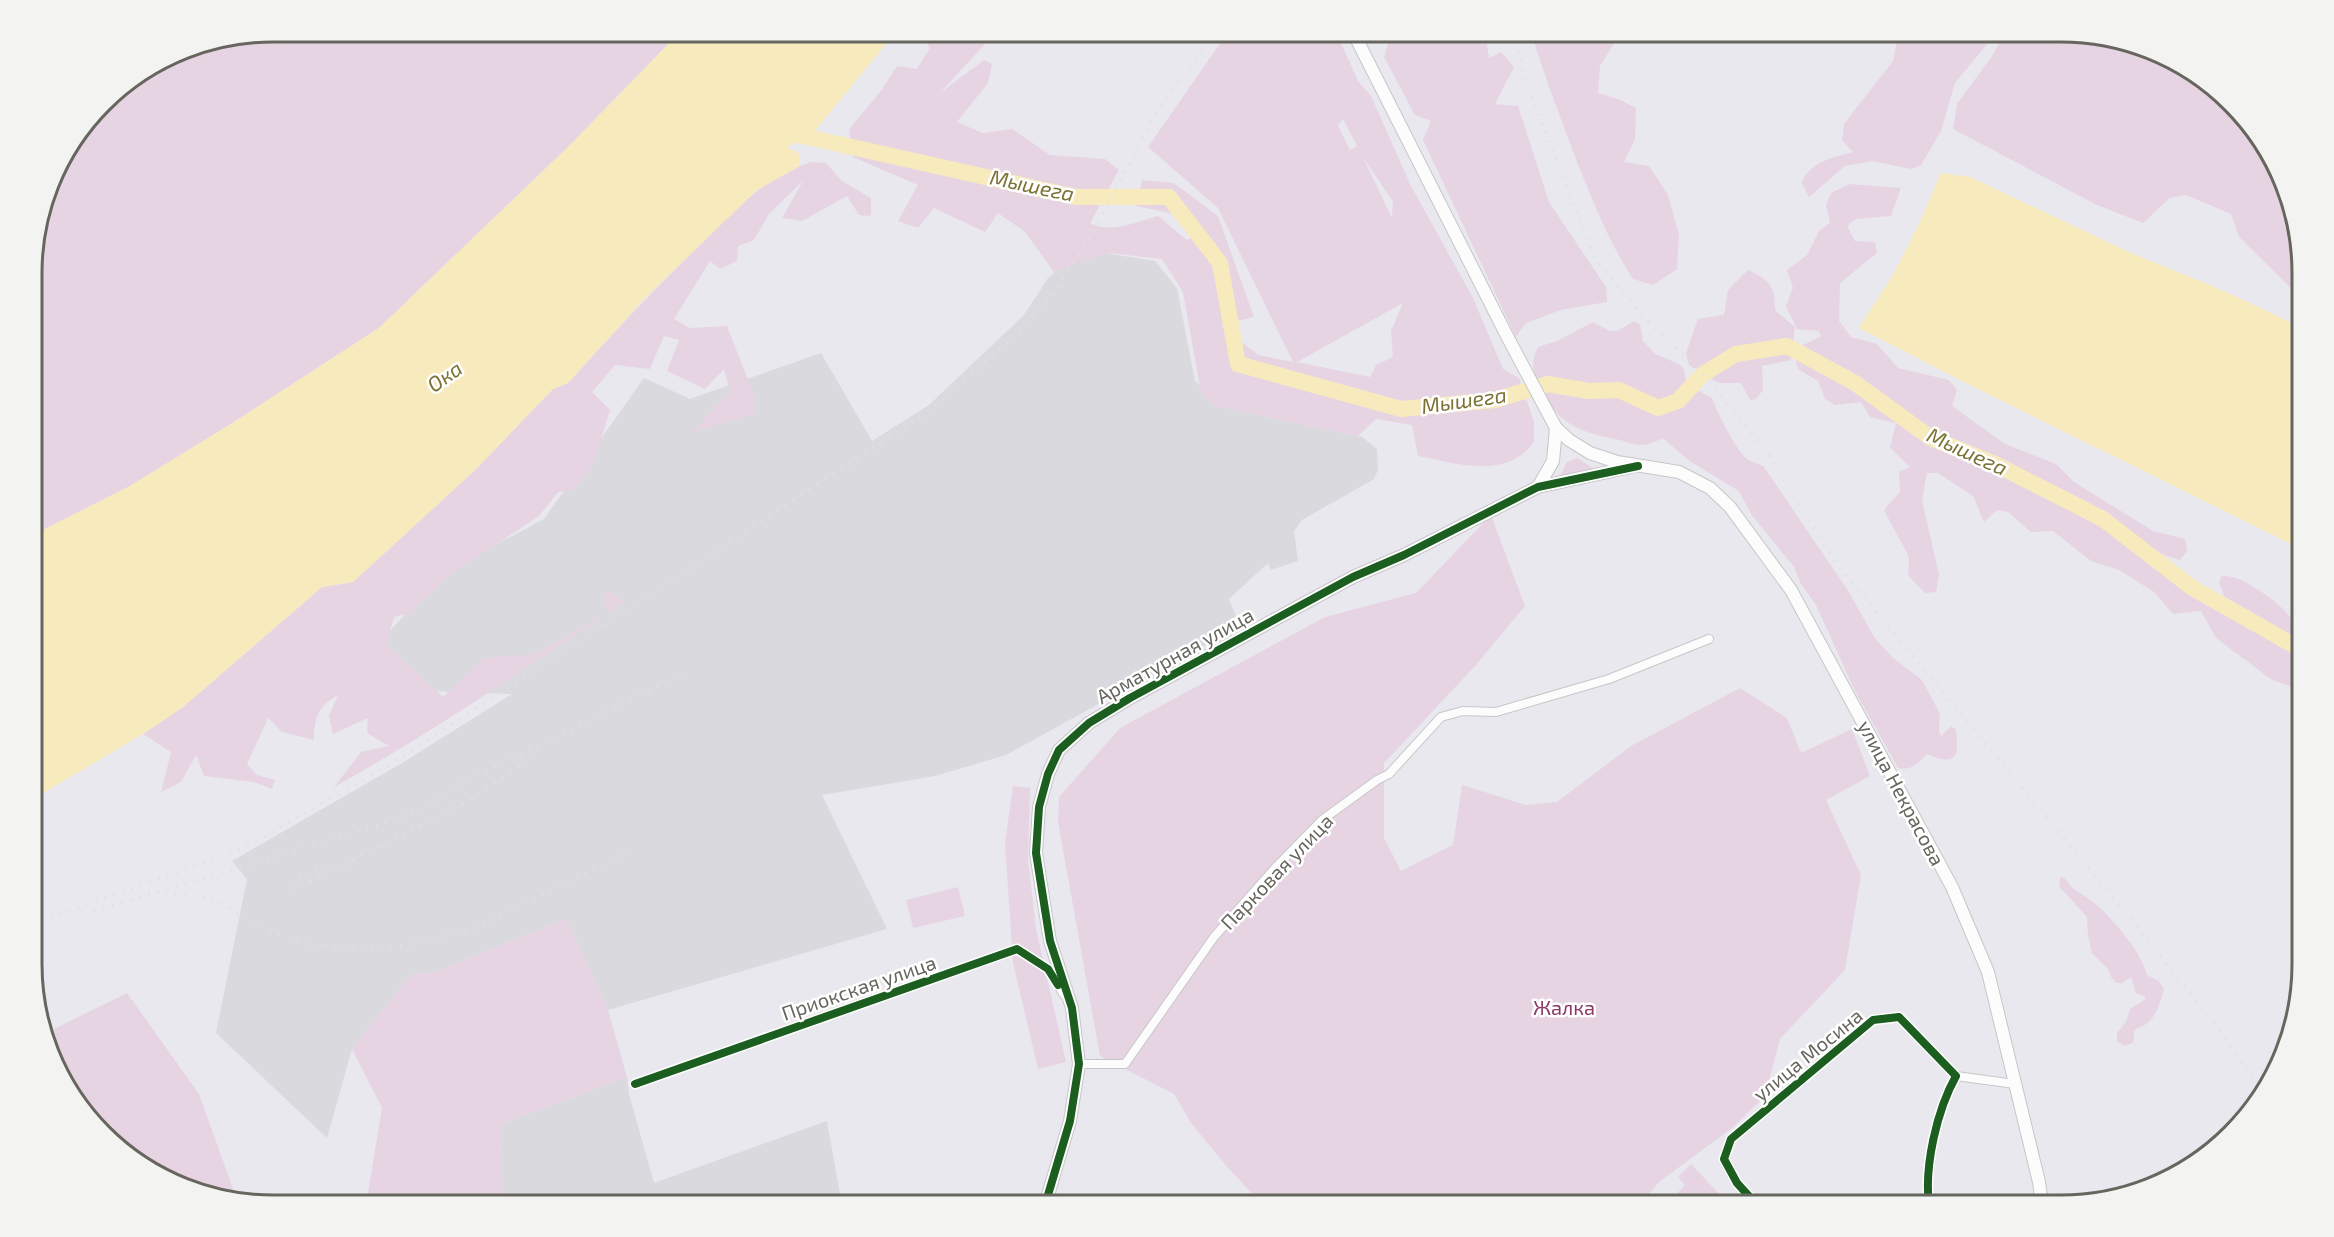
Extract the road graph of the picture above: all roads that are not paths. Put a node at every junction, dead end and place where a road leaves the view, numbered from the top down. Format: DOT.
graph roads {
  1 [pos="1358,42"];
  2 [pos="1556,428"];
  3 [pos="1638,466"];
  4 [pos="1538,487"];
  5 [pos="1709,639"];
  6 [pos="1072,1008"];
  7 [pos="1079,1064"];
  8 [pos="1956,1076"];
  9 [pos="634,1084"];
  10 [pos="2015,1084"];
  11 [pos="1048,1195"];
  12 [pos="1748,1195"];
  13 [pos="1929,1195"];
  14 [pos="2041,1195"];
  1 -- 2 [label="main road, улица Некрасова"];
  2 -- 3 [label="main road, улица Некрасова"];
  2 -- 4 [label="main road"];
  3 -- 4 [label="main road, улица Некрасова"];
  3 -- 10 [label="main road, улица Некрасова"];
  4 -- 6 [label="main road, Арматурная улица"];
  5 -- 7 [label="street, Парковая улица"];
  6 -- 7 [label="main road, Арматурная улица"];
  6 -- 9 [label="street, Приокская улица"];
  7 -- 11 [label="main road, Арматурная улица"];
  8 -- 10 [label="street"];
  8 -- 12 [label="street, улица Мосина"];
  8 -- 13 [label="street"];
  10 -- 14 [label="main road, улица Некрасова"];
}
